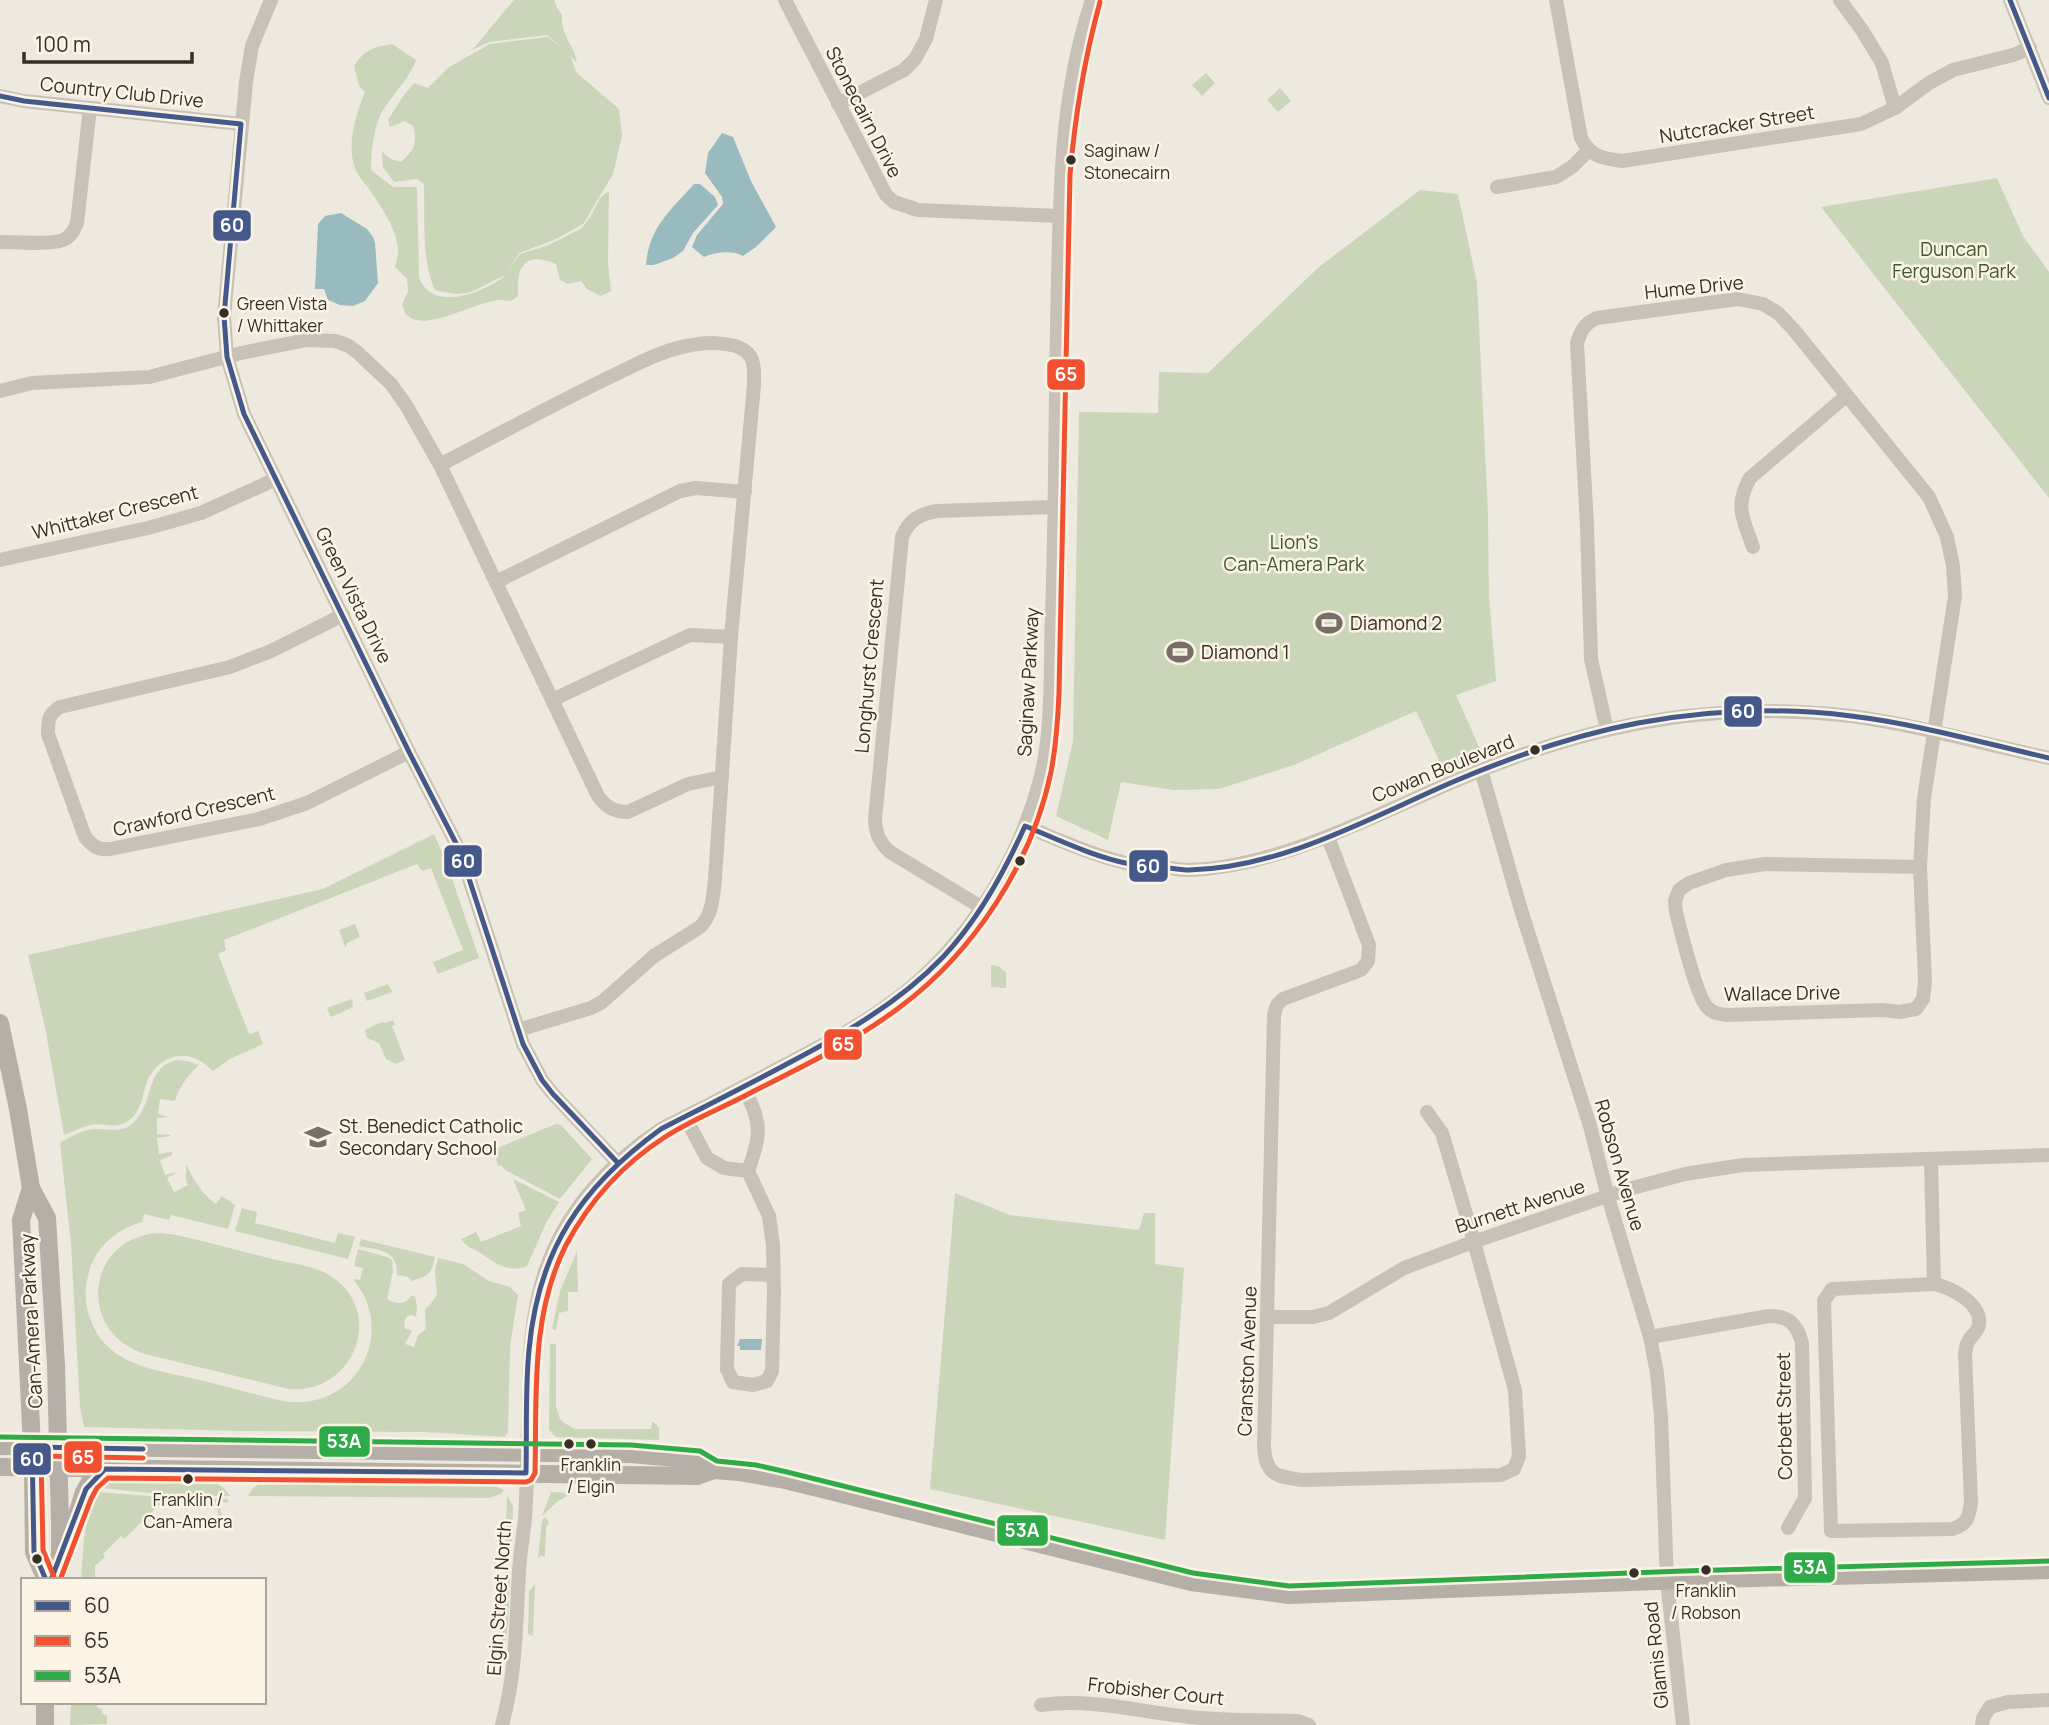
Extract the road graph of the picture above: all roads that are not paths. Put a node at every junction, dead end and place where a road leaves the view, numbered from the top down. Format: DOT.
graph roads {
  1 [pos="271,0"];
  2 [pos="785,0"];
  3 [pos="936,0"];
  4 [pos="1093,0"];
  5 [pos="1556,0"];
  6 [pos="1840,0"];
  7 [pos="2010,0"];
  8 [pos="2030,48"];
  9 [pos="0,96"];
  10 [pos="2049,98"];
  11 [pos="838,104"];
  12 [pos="1895,107"];
  13 [pos="90,108"];
  14 [pos="241,124"];
  15 [pos="1588,151"];
  16 [pos="1497,187"];
  17 [pos="1059,216"];
  18 [pos="0,242"];
  19 [pos="227,356"];
  20 [pos="0,391"];
  21 [pos="1846,396"];
  22 [pos="440,464"];
  23 [pos="276,479"];
  24 [pos="744,492"];
  25 [pos="1056,507"];
  26 [pos="1752,547"];
  27 [pos="0,560"];
  28 [pos="496,582"];
  29 [pos="343,615"];
  30 [pos="731,637"];
  31 [pos="552,700"];
  32 [pos="1607,730"];
  33 [pos="1935,732"];
  34 [pos="409,752"];
  35 [pos="2049,758"];
  36 [pos="1481,770"];
  37 [pos="722,776"];
  38 [pos="1025,825"];
  39 [pos="1328,837"];
  40 [pos="1920,867"];
  41 [pos="981,907"];
  42 [pos="0,1023"];
  43 [pos="518,1030"];
  44 [pos="743,1087"];
  45 [pos="1427,1112"];
  46 [pos="685,1117"];
  47 [pos="2049,1155"];
  48 [pos="1931,1159"];
  49 [pos="617,1162"];
  50 [pos="748,1171"];
  51 [pos="31,1188"];
  52 [pos="1608,1197"];
  53 [pos="1473,1242"];
  54 [pos="773,1275"];
  55 [pos="1934,1284"];
  56 [pos="1268,1317"];
  57 [pos="1650,1337"];
  58 [pos="0,1446"];
  59 [pos="32,1447"];
  60 [pos="58,1448"];
  61 [pos="527,1453"];
  62 [pos="0,1468"];
  63 [pos="33,1468"];
  64 [pos="59,1468"];
  65 [pos="105,1469"];
  66 [pos="714,1470"];
  67 [pos="526,1474"];
  68 [pos="1788,1528"];
  69 [pos="60,1554"];
  70 [pos="2049,1570"];
  71 [pos="47,1578"];
  72 [pos="49,1578"];
  73 [pos="1667,1581"];
  74 [pos="2049,1700"];
  75 [pos="45,1704"];
  76 [pos="1041,1704"];
  77 [pos="505,1724"];
  78 [pos="45,1725"];
  79 [pos="1309,1725"];
  80 [pos="1683,1725"];
  81 [pos="1982,1725"];
  1 -- 14 [label="street, Green Vista Drive"];
  2 -- 11 [label="street, Stonecairn Drive"];
  3 -- 11 [label="street"];
  4 -- 17 [label="street, Saginaw Parkway"];
  5 -- 15 [label="street"];
  6 -- 12 [label="street"];
  7 -- 8 [label="street"];
  8 -- 10 [label="street"];
  8 -- 12 [label="street, Nutcracker Street"];
  9 -- 13 [label="street, Country Club Drive"];
  11 -- 17 [label="street, Stonecairn Drive"];
  12 -- 15 [label="street, Nutcracker Street"];
  13 -- 14 [label="street, Country Club Drive"];
  13 -- 18 [label="street"];
  14 -- 19 [label="street, Green Vista Drive"];
  15 -- 16 [label="street"];
  17 -- 25 [label="street, Saginaw Parkway"];
  19 -- 20 [label="street"];
  19 -- 22 [label="street"];
  19 -- 23 [label="street, Green Vista Drive"];
  21 -- 26 [label="street"];
  21 -- 32 [label="street, Hume Drive"];
  21 -- 33 [label="street, Hume Drive"];
  22 -- 24 [label="street"];
  22 -- 28 [label="street"];
  23 -- 27 [label="street, Whittaker Crescent"];
  23 -- 29 [label="street, Green Vista Drive"];
  24 -- 28 [label="street"];
  24 -- 30 [label="street"];
  25 -- 38 [label="street, Saginaw Parkway"];
  25 -- 41 [label="street, Longhurst Crescent"];
  28 -- 31 [label="street"];
  29 -- 34 [label="street, Green Vista Drive"];
  29 -- 34 [label="street, Crawford Crescent"];
  30 -- 31 [label="street"];
  30 -- 37 [label="street"];
  31 -- 37 [label="street"];
  32 -- 33 [label="street, Cowan Boulevard"];
  32 -- 36 [label="street, Cowan Boulevard"];
  33 -- 35 [label="street, Cowan Boulevard"];
  33 -- 40 [label="street, Wallace Drive"];
  34 -- 43 [label="street, Green Vista Drive"];
  36 -- 39 [label="street, Cowan Boulevard"];
  36 -- 52 [label="street, Robson Avenue"];
  37 -- 43 [label="street"];
  38 -- 39 [label="street, Cowan Boulevard"];
  38 -- 41 [label="street, Saginaw Parkway"];
  39 -- 56 [label="street, Cranston Avenue"];
  40 -- 40 [label="street, Wallace Drive"];
  41 -- 44 [label="street, Saginaw Parkway"];
  42 -- 51 [label="main road, Can-Amera Parkway"];
  43 -- 49 [label="street, Green Vista Drive"];
  44 -- 46 [label="street, Saginaw Parkway"];
  44 -- 50 [label="street"];
  45 -- 53 [label="street"];
  46 -- 49 [label="street, Saginaw Parkway"];
  46 -- 50 [label="street"];
  47 -- 48 [label="street, Burnett Avenue"];
  48 -- 52 [label="street, Burnett Avenue"];
  48 -- 55 [label="street"];
  49 -- 61 [label="street, Saginaw Parkway"];
  50 -- 54 [label="street"];
  51 -- 59 [label="main road, Can-Amera Parkway"];
  51 -- 60 [label="main road, Can-Amera Parkway"];
  52 -- 53 [label="street, Burnett Avenue"];
  52 -- 57 [label="street, Robson Avenue"];
  53 -- 56 [label="street, Burnett Avenue"];
  53 -- 56 [label="street, Cranston Avenue"];
  54 -- 54 [label="street"];
  55 -- 55 [label="street"];
  57 -- 68 [label="street, Corbett Street"];
  57 -- 73 [label="street, Robson Avenue"];
  58 -- 59 [label="main road"];
  59 -- 60 [label="main road"];
  59 -- 63 [label="main road, Can-Amera Parkway"];
  60 -- 61 [label="main road"];
  60 -- 64 [label="main road, Can-Amera Parkway"];
  61 -- 66 [label="main road"];
  61 -- 67 [label="street, Saginaw Parkway"];
  62 -- 63 [label="main road"];
  63 -- 64 [label="main road"];
  63 -- 71 [label="main road, Can-Amera Parkway"];
  64 -- 65 [label="main road"];
  64 -- 69 [label="main road, Can-Amera Parkway"];
  65 -- 67 [label="main road"];
  65 -- 69 [label="main road"];
  66 -- 67 [label="main road"];
  66 -- 73 [label="main road"];
  67 -- 77 [label="street, Elgin Street North"];
  69 -- 72 [label="main road, Can-Amera Parkway"];
  70 -- 73 [label="main road"];
  73 -- 80 [label="street, Glamis Road"];
  74 -- 81 [label="street"];
  75 -- 78 [label="main road"];
  76 -- 79 [label="street, Frobisher Court"];
}
